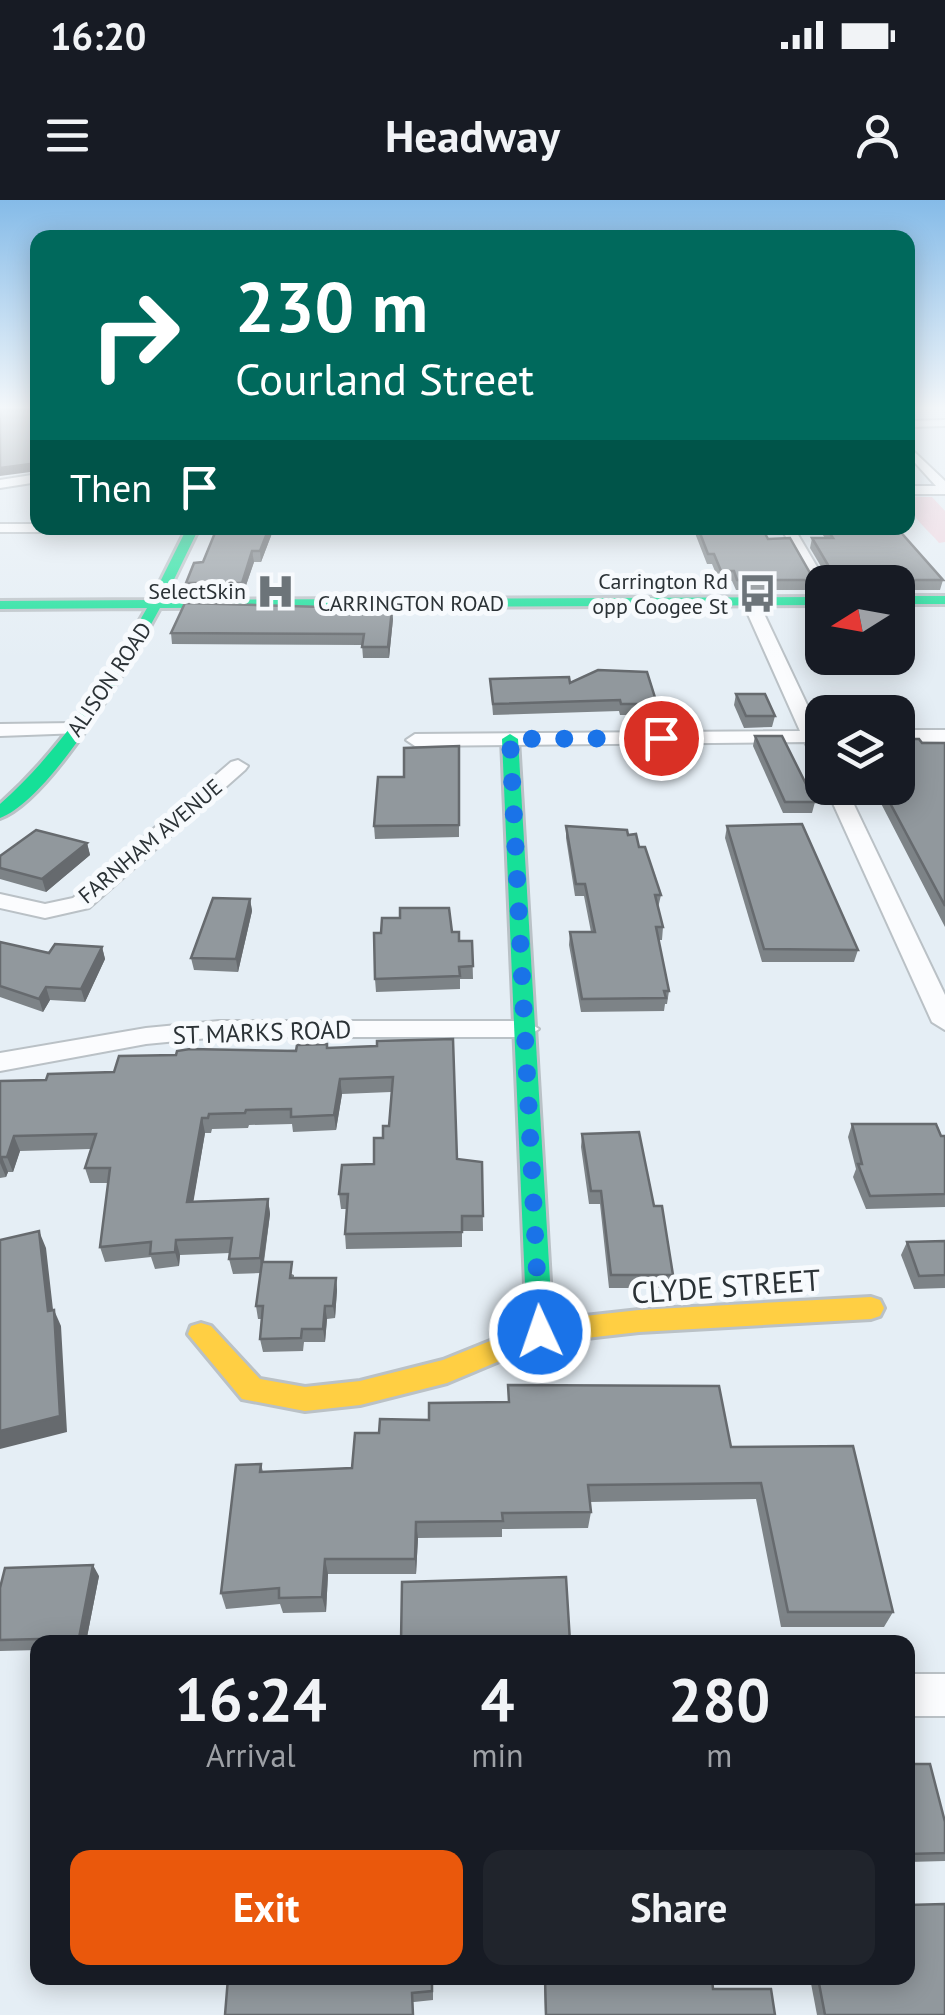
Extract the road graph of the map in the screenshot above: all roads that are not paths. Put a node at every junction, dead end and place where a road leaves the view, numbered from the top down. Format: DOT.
graph roads {
  1 [pos="0,528"];
  2 [pos="30,528"];
  3 [pos="190,535"];
  4 [pos="791,535"];
  5 [pos="809,565"];
  6 [pos="915,600"];
  7 [pos="945,600"];
  8 [pos="750,601"];
  9 [pos="805,601"];
  10 [pos="158,604"];
  11 [pos="0,605"];
  12 [pos="805,712"];
  13 [pos="0,730"];
  14 [pos="75,730"];
  15 [pos="805,736"];
  16 [pos="915,736"];
  17 [pos="945,736"];
  18 [pos="510,739"];
  19 [pos="414,740"];
  20 [pos="238,766"];
  21 [pos="844,805"];
  22 [pos="0,813"];
  23 [pos="0,901"];
  24 [pos="945,1022"];
  25 [pos="526,1029"];
  26 [pos="0,1062"];
  27 [pos="871,1308"];
  28 [pos="540,1332"];
  29 [pos="200,1334"];
  30 [pos="915,1696"];
  31 [pos="945,1696"];
  1 -- 2 [label="street"];
  3 -- 10 [label="main road, ALISON ROAD"];
  4 -- 5 [label="street"];
  6 -- 7 [label="main road"];
  8 -- 9 [label="main road, CARRINGTON ROAD"];
  8 -- 10 [label="main road, CARRINGTON ROAD"];
  8 -- 12 [label="street"];
  10 -- 11 [label="main road, CARRINGTON ROAD"];
  10 -- 14 [label="main road, ALISON ROAD"];
  13 -- 14 [label="street"];
  14 -- 22 [label="main road, ALISON ROAD"];
  15 -- 18 [label="street"];
  16 -- 17 [label="street"];
  18 -- 19 [label="street"];
  18 -- 25 [label="main road"];
  20 -- 23 [label="street, FARNHAM AVENUE"];
  21 -- 24 [label="street"];
  25 -- 26 [label="street, ST MARKS ROAD"];
  25 -- 28 [label="main road"];
  27 -- 28 [label="main road, CLYDE STREET"];
  28 -- 29 [label="main road, CLYDE STREET"];
  30 -- 31 [label="street"];
}
